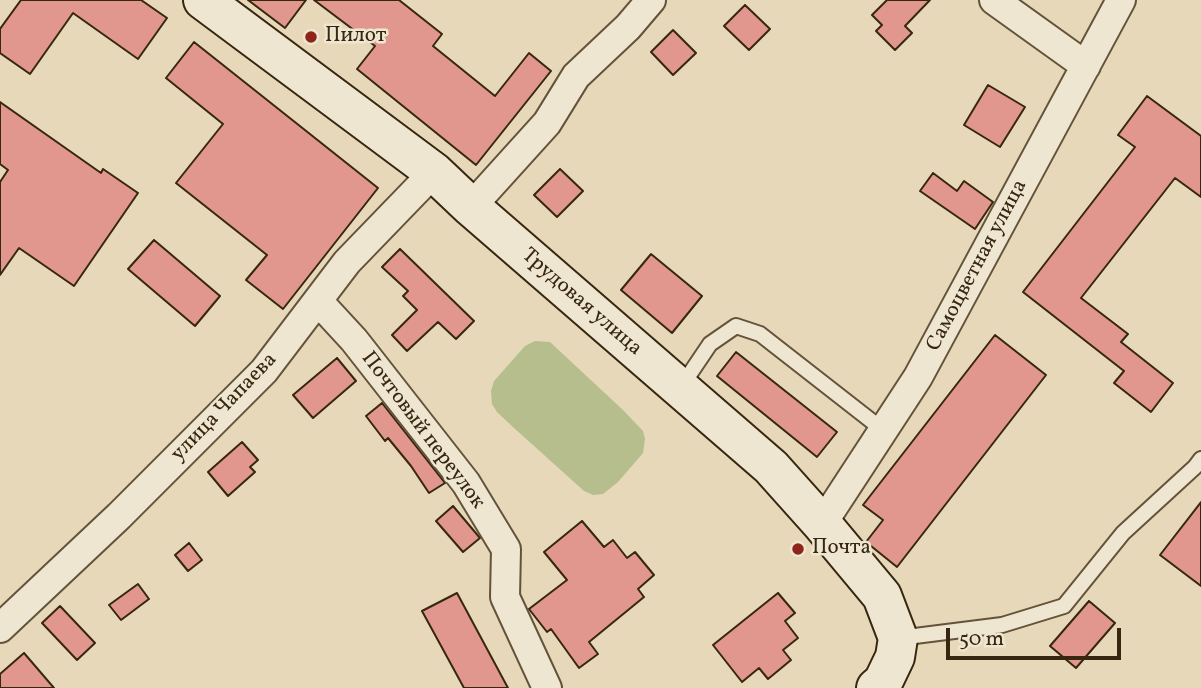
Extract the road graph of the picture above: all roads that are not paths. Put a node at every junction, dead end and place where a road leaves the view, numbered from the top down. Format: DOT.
graph roads {
  1 [pos="202,0"];
  2 [pos="650,0"];
  3 [pos="994,0"];
  4 [pos="1121,0"];
  5 [pos="1086,66"];
  6 [pos="434,172"];
  7 [pos="471,207"];
  8 [pos="318,301"];
  9 [pos="680,389"];
  10 [pos="883,430"];
  11 [pos="1201,458"];
  12 [pos="822,524"];
  13 [pos="0,628"];
  14 [pos="888,671"];
  15 [pos="547,688"];
  1 -- 6 [label="street, Трудовая улица"];
  2 -- 7 [label="street"];
  3 -- 5 [label="street"];
  4 -- 5 [label="street, Самоцветная улица"];
  5 -- 10 [label="street, Самоцветная улица"];
  6 -- 7 [label="street, Трудовая улица"];
  6 -- 8 [label="street, улица Чапаева"];
  7 -- 9 [label="street, Трудовая улица"];
  8 -- 13 [label="street, улица Чапаева"];
  8 -- 15 [label="street, Почтовый переулок"];
  9 -- 10 [label="lane"];
  9 -- 12 [label="street, Трудовая улица"];
  10 -- 12 [label="street, Самоцветная улица"];
  11 -- 14 [label="lane"];
  12 -- 14 [label="street, Трудовая улица"];
}
